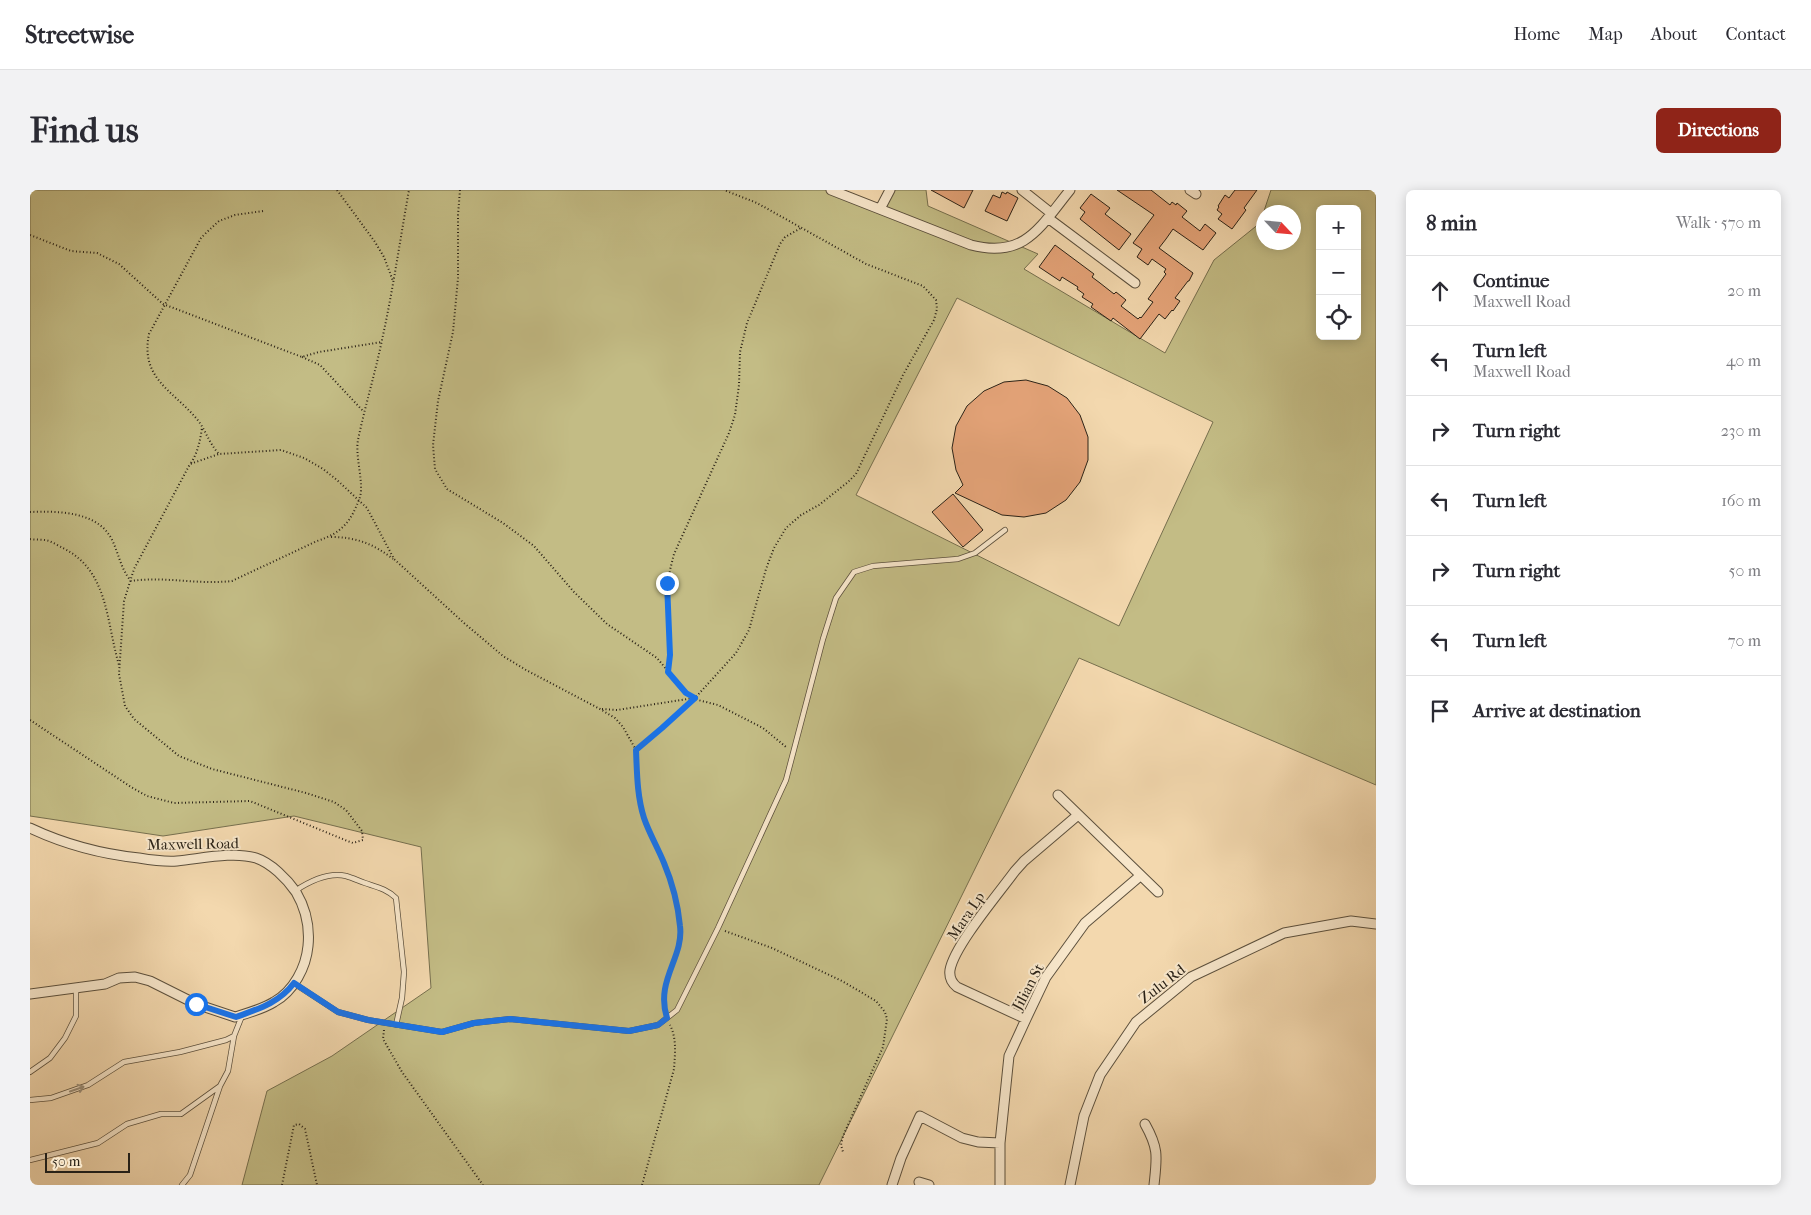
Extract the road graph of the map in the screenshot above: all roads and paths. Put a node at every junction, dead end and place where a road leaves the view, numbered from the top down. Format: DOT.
graph roads {
  1 [pos="336,190"];
  2 [pos="409,190"];
  3 [pos="460,190"];
  4 [pos="724,190"];
  5 [pos="831,190"];
  6 [pos="890,190"];
  7 [pos="1022,190"];
  8 [pos="1070,190"];
  9 [pos="880,209"];
  10 [pos="263,210"];
  11 [pos="1050,215"];
  12 [pos="802,228"];
  13 [pos="30,235"];
  14 [pos="393,282"];
  15 [pos="1135,283"];
  16 [pos="166,305"];
  17 [pos="382,342"];
  18 [pos="302,357"];
  19 [pos="364,412"];
  20 [pos="202,428"];
  21 [pos="219,454"];
  22 [pos="190,464"];
  23 [pos="358,500"];
  24 [pos="30,512"];
  25 [pos="1005,530"];
  26 [pos="331,537"];
  27 [pos="30,539"];
  28 [pos="394,559"];
  29 [pos="131,580"];
  30 [pos="120,667"];
  31 [pos="668,672"];
  32 [pos="695,698"];
  33 [pos="600,709"];
  34 [pos="30,720"];
  35 [pos="636,750"];
  36 [pos="794,753"];
  37 [pos="1058,795"];
  38 [pos="1078,815"];
  39 [pos="30,828"];
  40 [pos="1140,876"];
  41 [pos="295,891"];
  42 [pos="1158,892"];
  43 [pos="1376,924"];
  44 [pos="718,928"];
  45 [pos="294,983"];
  46 [pos="76,988"];
  47 [pos="30,994"];
  48 [pos="242,1015"];
  49 [pos="667,1018"];
  50 [pos="1026,1019"];
  51 [pos="384,1023"];
  52 [pos="396,1025"];
  53 [pos="234,1036"];
  54 [pos="30,1072"];
  55 [pos="220,1086"];
  56 [pos="30,1100"];
  57 [pos="1145,1124"];
  58 [pos="1000,1143"];
  59 [pos="843,1152"];
  60 [pos="30,1160"];
  61 [pos="919,1182"];
  62 [pos="182,1185"];
  63 [pos="282,1185"];
  64 [pos="317,1185"];
  65 [pos="483,1185"];
  66 [pos="642,1185"];
  67 [pos="892,1185"];
  68 [pos="929,1185"];
  69 [pos="1000,1185"];
  70 [pos="1070,1185"];
  71 [pos="1154,1185"];
  1 -- 14 [label="path"];
  2 -- 14 [label="path"];
  3 -- 31 [label="path"];
  4 -- 12 [label="path"];
  5 -- 9 [label="street"];
  6 -- 9 [label="street"];
  7 -- 11 [label="street"];
  8 -- 11 [label="street"];
  9 -- 11 [label="street"];
  10 -- 16 [label="path"];
  11 -- 15 [label="street"];
  12 -- 31 [label="path"];
  12 -- 32 [label="path"];
  13 -- 16 [label="path"];
  14 -- 17 [label="path"];
  16 -- 18 [label="path"];
  16 -- 20 [label="path"];
  17 -- 18 [label="path"];
  17 -- 19 [label="path"];
  18 -- 19 [label="path"];
  19 -- 23 [label="path"];
  20 -- 21 [label="path"];
  20 -- 22 [label="path"];
  21 -- 22 [label="path"];
  21 -- 23 [label="path"];
  22 -- 29 [label="path"];
  23 -- 26 [label="path"];
  23 -- 28 [label="path"];
  24 -- 29 [label="path"];
  25 -- 36 [label="lane"];
  26 -- 28 [label="path"];
  26 -- 29 [label="path"];
  27 -- 30 [label="path"];
  28 -- 33 [label="path"];
  29 -- 30 [label="path"];
  30 -- 34 [label="path"];
  31 -- 32 [label="path"];
  32 -- 33 [label="path"];
  32 -- 35 [label="path"];
  32 -- 36 [label="path"];
  33 -- 35 [label="path"];
  35 -- 49 [label="path"];
  36 -- 44 [label="lane"];
  37 -- 38 [label="street"];
  38 -- 40 [label="street"];
  38 -- 50 [label="street, Mara Lp"];
  39 -- 41 [label="street, Maxwell Road"];
  40 -- 42 [label="street"];
  40 -- 50 [label="street, Jilian St"];
  41 -- 45 [label="street, Maxwell Road"];
  41 -- 52 [label="lane"];
  43 -- 70 [label="street, Zulu Rd"];
  44 -- 49 [label="lane"];
  44 -- 59 [label="path"];
  45 -- 48 [label="street, Maxwell Road"];
  45 -- 51 [label="lane"];
  46 -- 47 [label="street"];
  46 -- 48 [label="street"];
  46 -- 54 [label="lane"];
  48 -- 53 [label="lane"];
  49 -- 52 [label="lane"];
  49 -- 66 [label="path"];
  50 -- 58 [label="street, Jilian St"];
  51 -- 52 [label="lane"];
  51 -- 65 [label="path"];
  53 -- 55 [label="lane"];
  56 -- 53 [label="lane, one-way"];
  55 -- 60 [label="lane"];
  55 -- 62 [label="lane"];
  57 -- 71 [label="street"];
  58 -- 67 [label="street"];
  58 -- 69 [label="street, Jilian St"];
  61 -- 68 [label="street"];
  63 -- 64 [label="path"];
}
